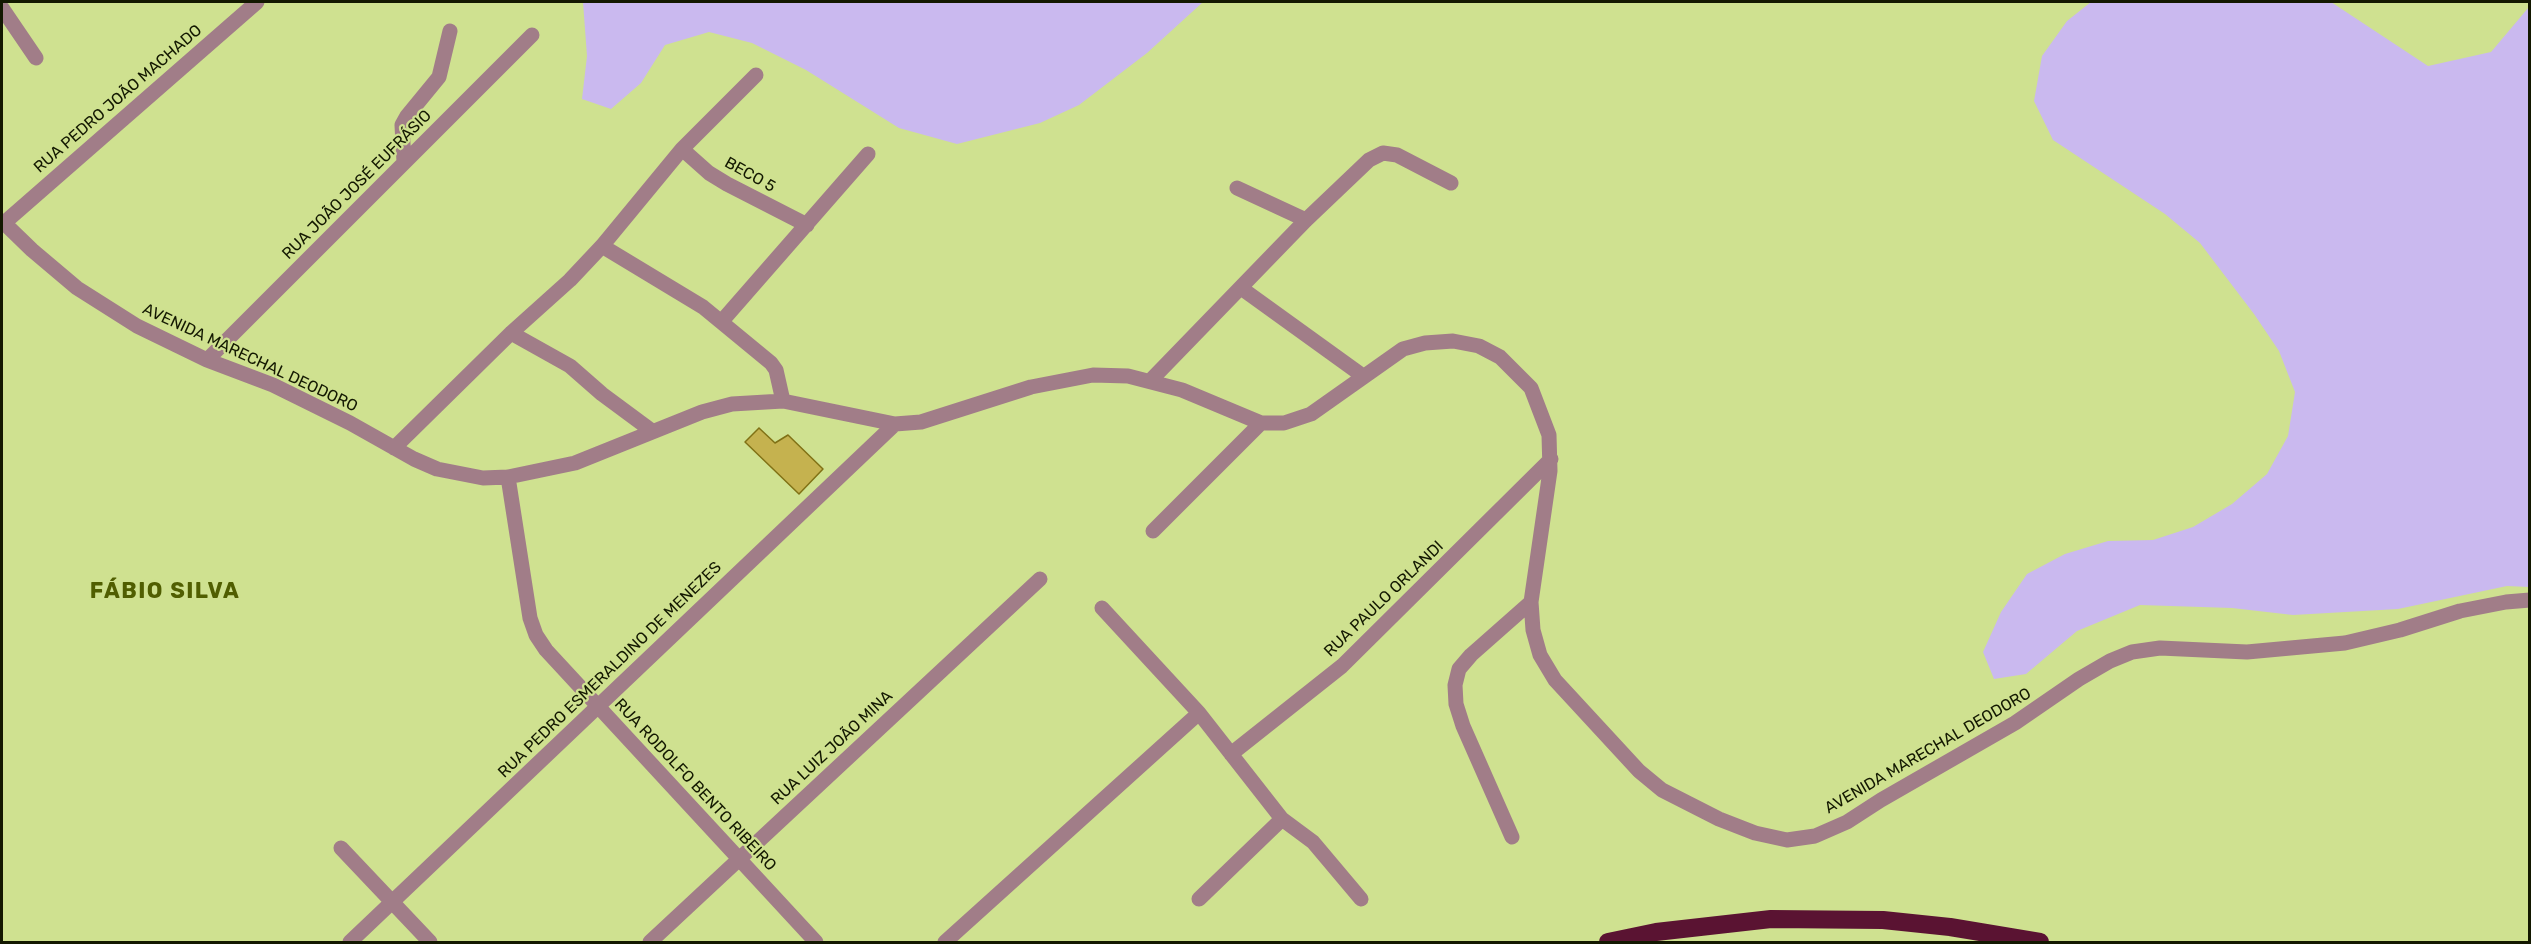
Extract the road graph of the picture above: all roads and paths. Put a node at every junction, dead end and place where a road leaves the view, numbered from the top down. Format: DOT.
graph roads {
  1 [pos="257,2"];
  2 [pos="2,9"];
  3 [pos="450,31"];
  4 [pos="532,35"];
  5 [pos="36,57"];
  6 [pos="756,75"];
  7 [pos="682,149"];
  8 [pos="868,154"];
  9 [pos="404,162"];
  10 [pos="1451,183"];
  11 [pos="1237,188"];
  12 [pos="1306,220"];
  13 [pos="3,222"];
  14 [pos="807,225"];
  15 [pos="602,246"];
  16 [pos="1241,288"];
  17 [pos="722,321"];
  18 [pos="511,333"];
  19 [pos="207,360"];
  20 [pos="1363,376"];
  21 [pos="1150,381"];
  22 [pos="783,401"];
  23 [pos="1261,423"];
  24 [pos="895,424"];
  25 [pos="652,432"];
  26 [pos="394,448"];
  27 [pos="1551,459"];
  28 [pos="508,477"];
  29 [pos="1153,531"];
  30 [pos="1040,579"];
  31 [pos="2529,600"];
  32 [pos="1531,602"];
  33 [pos="1102,608"];
  34 [pos="598,706"];
  35 [pos="1199,713"];
  36 [pos="1231,754"];
  37 [pos="1282,819"];
  38 [pos="1512,837"];
  39 [pos="341,848"];
  40 [pos="739,859"];
  41 [pos="1199,899"];
  42 [pos="1361,899"];
  43 [pos="392,902"];
  44 [pos="350,942"];
  45 [pos="430,942"];
  46 [pos="650,942"];
  47 [pos="816,942"];
  48 [pos="945,942"];
  49 [pos="1608,942"];
  50 [pos="2040,942"];
  1 -- 13 [label="street, RUA PEDRO JOÃO MACHADO"];
  2 -- 5 [label="street"];
  3 -- 9 [label="street"];
  4 -- 9 [label="street, RUA JOÃO JOSÉ EUFRÁSIO"];
  6 -- 7 [label="street"];
  7 -- 14 [label="street, BECO 5"];
  7 -- 15 [label="street"];
  8 -- 14 [label="street"];
  9 -- 19 [label="street, RUA JOÃO JOSÉ EUFRÁSIO"];
  10 -- 12 [label="street"];
  11 -- 12 [label="street"];
  12 -- 16 [label="street"];
  13 -- 19 [label="street, AVENIDA MARECHAL DEODORO"];
  14 -- 17 [label="street"];
  15 -- 17 [label="street"];
  15 -- 18 [label="street"];
  16 -- 20 [label="street"];
  16 -- 21 [label="street"];
  17 -- 22 [label="street"];
  18 -- 25 [label="street"];
  18 -- 26 [label="street"];
  19 -- 26 [label="street, AVENIDA MARECHAL DEODORO"];
  20 -- 23 [label="street, AVENIDA MARECHAL DEODORO"];
  20 -- 27 [label="street, AVENIDA MARECHAL DEODORO"];
  21 -- 23 [label="street, AVENIDA MARECHAL DEODORO"];
  21 -- 24 [label="street, AVENIDA MARECHAL DEODORO"];
  22 -- 24 [label="street, AVENIDA MARECHAL DEODORO"];
  22 -- 25 [label="street, AVENIDA MARECHAL DEODORO"];
  23 -- 29 [label="street"];
  24 -- 34 [label="street, RUA PEDRO ESMERALDINO DE MENEZES"];
  25 -- 28 [label="street, AVENIDA MARECHAL DEODORO"];
  26 -- 28 [label="street, AVENIDA MARECHAL DEODORO"];
  27 -- 32 [label="street, AVENIDA MARECHAL DEODORO"];
  27 -- 36 [label="street, RUA PAULO ORLANDI"];
  28 -- 34 [label="street, RUA RODOLFO BENTO RIBEIRO"];
  30 -- 40 [label="street, RUA LUIZ JOÃO MINA"];
  31 -- 32 [label="street, AVENIDA MARECHAL DEODORO"];
  32 -- 38 [label="street"];
  33 -- 35 [label="street"];
  34 -- 40 [label="street, RUA RODOLFO BENTO RIBEIRO"];
  34 -- 43 [label="street, RUA PEDRO ESMERALDINO DE MENEZES"];
  35 -- 36 [label="street"];
  35 -- 48 [label="street"];
  36 -- 37 [label="street"];
  37 -- 41 [label="street"];
  37 -- 42 [label="street"];
  39 -- 43 [label="street"];
  40 -- 46 [label="street, RUA LUIZ JOÃO MINA"];
  40 -- 47 [label="street, RUA RODOLFO BENTO RIBEIRO"];
  43 -- 44 [label="street, RUA PEDRO ESMERALDINO DE MENEZES"];
  43 -- 45 [label="street"];
  49 -- 50 [label="highway"];
}
